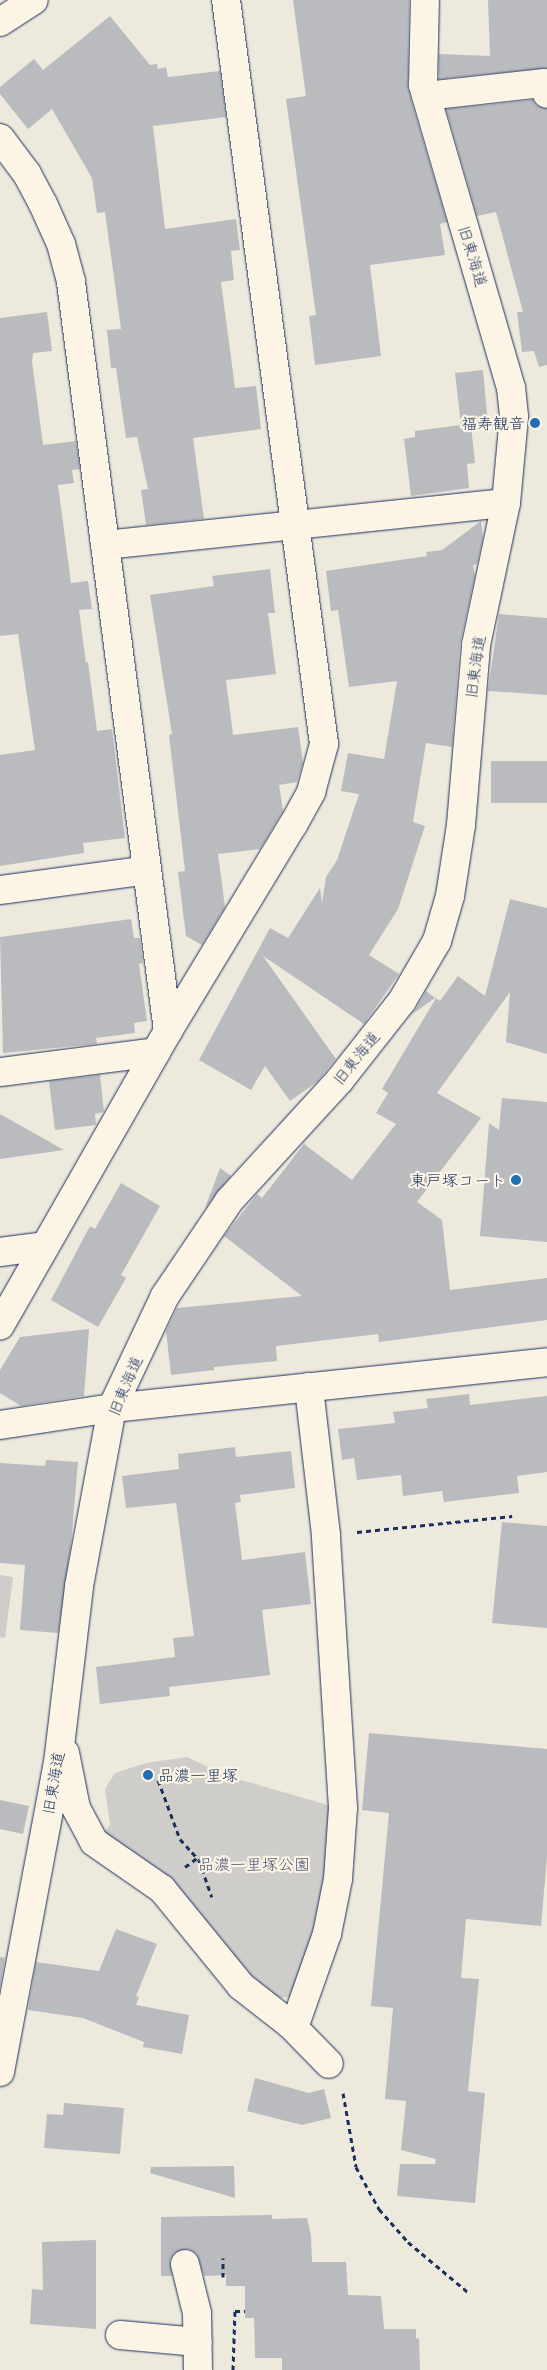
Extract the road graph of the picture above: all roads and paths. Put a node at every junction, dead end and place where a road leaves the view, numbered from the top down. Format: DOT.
graph roads {
  1 [pos="34,0"];
  2 [pos="226,0"];
  3 [pos="425,0"];
  4 [pos="0,22"];
  5 [pos="547,94"];
  6 [pos="426,96"];
  7 [pos="0,138"];
  8 [pos="506,503"];
  9 [pos="296,526"];
  10 [pos="105,545"];
  11 [pos="147,870"];
  12 [pos="0,890"];
  13 [pos="162,1042"];
  14 [pos="0,1072"];
  15 [pos="45,1246"];
  16 [pos="0,1252"];
  17 [pos="0,1326"];
  18 [pos="547,1362"];
  19 [pos="309,1387"];
  20 [pos="112,1408"];
  21 [pos="0,1425"];
  22 [pos="512,1516"];
  23 [pos="326,1535"];
  24 [pos="61,1736"];
  25 [pos="158,1780"];
  26 [pos="215,1905"];
  27 [pos="291,2025"];
  28 [pos="329,2064"];
  29 [pos="0,2072"];
  30 [pos="185,2264"];
  31 [pos="469,2293"];
  32 [pos="245,2310"];
  33 [pos="120,2335"];
  34 [pos="198,2342"];
  35 [pos="198,2370"];
  36 [pos="233,2370"];
  1 -- 4 [label="street"];
  2 -- 9 [label="street"];
  3 -- 6 [label="street, 旧東海道"];
  5 -- 6 [label="street"];
  6 -- 8 [label="street, 旧東海道"];
  7 -- 10 [label="street"];
  8 -- 9 [label="street"];
  8 -- 20 [label="street, 旧東海道"];
  9 -- 10 [label="street"];
  9 -- 13 [label="street"];
  10 -- 11 [label="street"];
  11 -- 12 [label="street"];
  11 -- 13 [label="street"];
  13 -- 14 [label="street"];
  13 -- 15 [label="street"];
  15 -- 16 [label="street"];
  15 -- 17 [label="street"];
  18 -- 19 [label="street"];
  19 -- 20 [label="street"];
  19 -- 23 [label="street"];
  20 -- 21 [label="street"];
  20 -- 24 [label="street, 旧東海道"];
  22 -- 23 [label="path"];
  23 -- 27 [label="street"];
  24 -- 27 [label="street"];
  24 -- 29 [label="street, 旧東海道"];
  25 -- 26 [label="path"];
  27 -- 28 [label="street"];
  28 -- 31 [label="path"];
  30 -- 34 [label="street"];
  32 -- 36 [label="path"];
  33 -- 34 [label="street"];
  34 -- 35 [label="street"];
}
